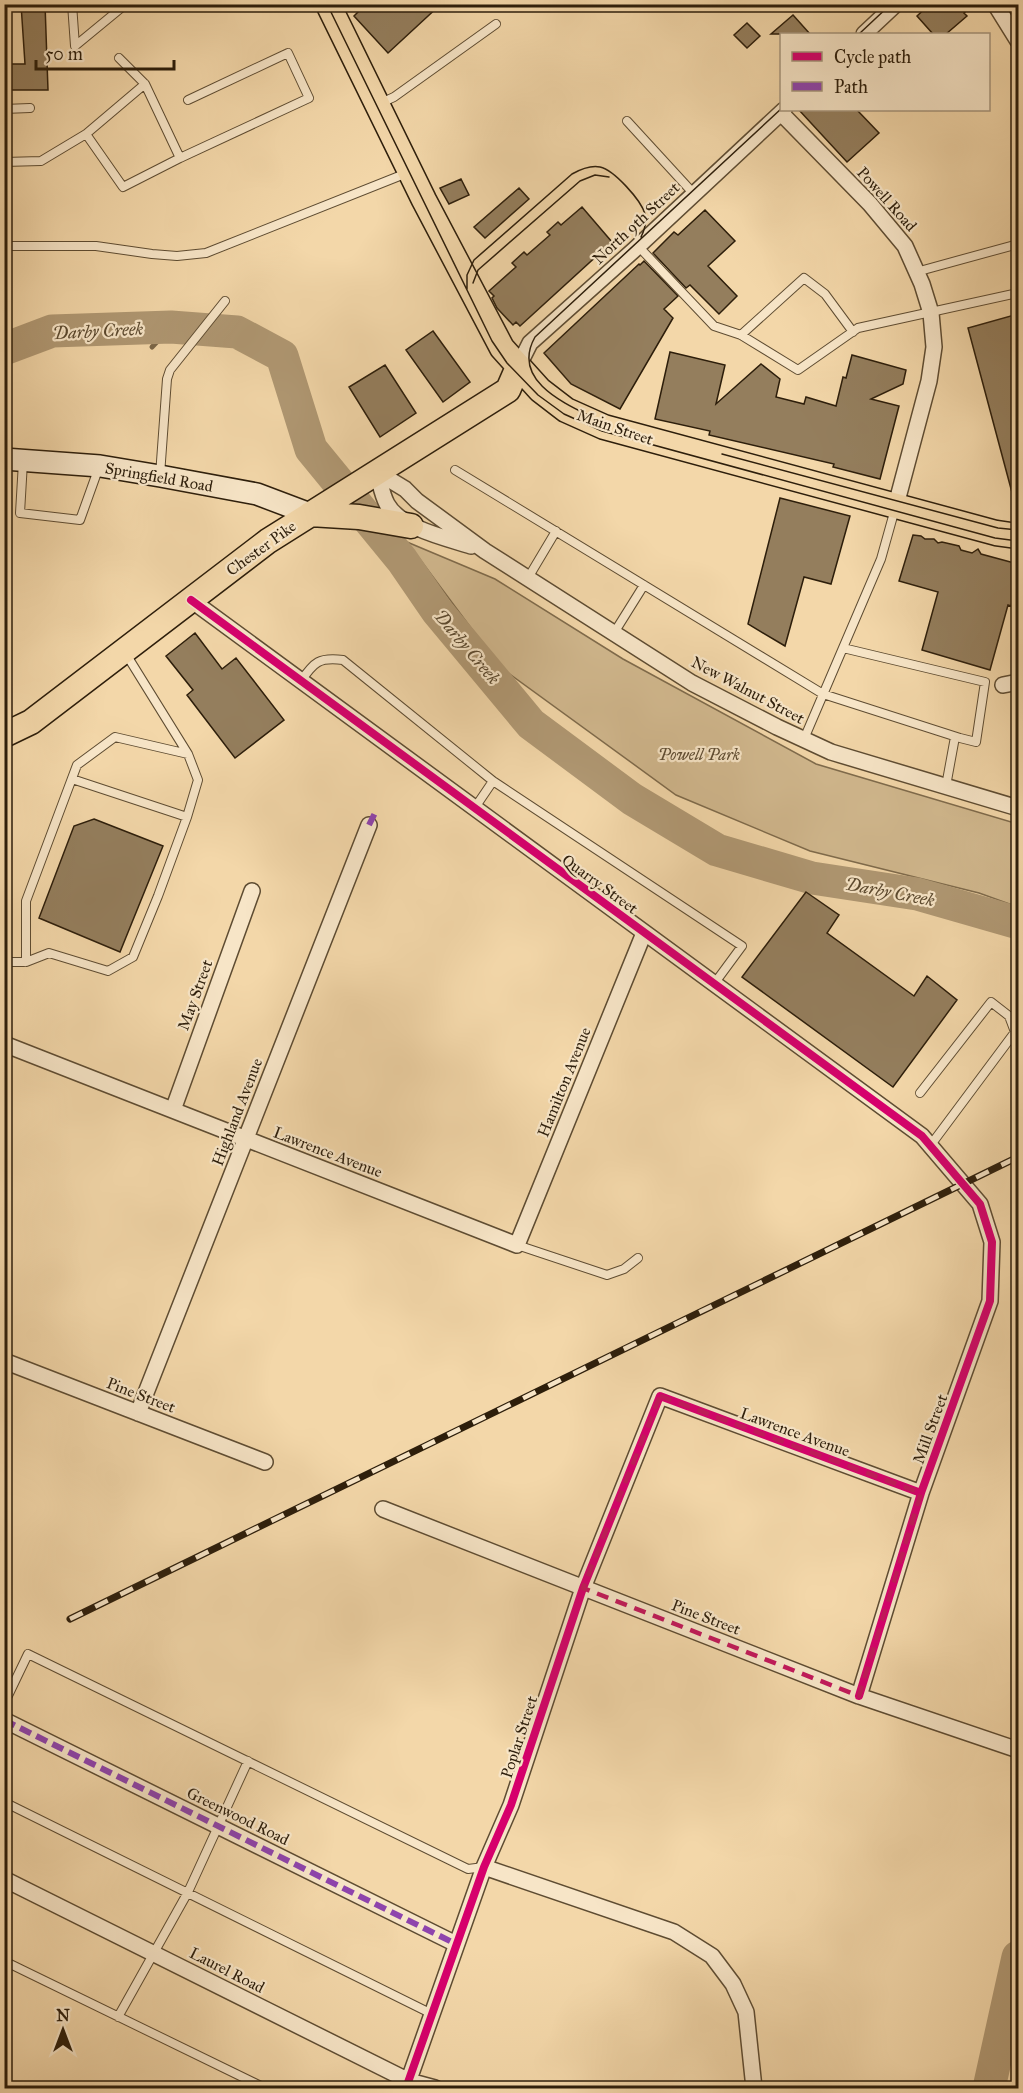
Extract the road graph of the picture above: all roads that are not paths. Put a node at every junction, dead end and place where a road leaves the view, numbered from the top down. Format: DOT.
graph roads {
  1 [pos="72,4"];
  2 [pos="126,4"];
  3 [pos="328,4"];
  4 [pos="896,4"];
  5 [pos="995,4"];
  6 [pos="496,24"];
  7 [pos="865,33"];
  8 [pos="1018,41"];
  9 [pos="119,58"];
  10 [pos="145,84"];
  11 [pos="188,100"];
  12 [pos="378,105"];
  13 [pos="30,108"];
  14 [pos="4,109"];
  15 [pos="782,111"];
  16 [pos="627,121"];
  17 [pos="86,134"];
  18 [pos="180,158"];
  19 [pos="4,162"];
  20 [pos="411,171"];
  21 [pos="693,194"];
  22 [pos="1018,244"];
  23 [pos="4,246"];
  24 [pos="638,246"];
  25 [pos="916,272"];
  26 [pos="1018,293"];
  27 [pos="225,301"];
  28 [pos="931,313"];
  29 [pos="853,332"];
  30 [pos="741,335"];
  31 [pos="518,367"];
  32 [pos="14,459"];
  33 [pos="100,466"];
  34 [pos="455,470"];
  35 [pos="377,472"];
  36 [pos="160,476"];
  37 [pos="896,505"];
  38 [pos="310,514"];
  39 [pos="411,526"];
  40 [pos="556,531"];
  41 [pos="1018,536"];
  42 [pos="485,551"];
  43 [pos="528,578"];
  44 [pos="644,585"];
  45 [pos="191,600"];
  46 [pos="614,633"];
  47 [pos="843,648"];
  48 [pos="124,651"];
  49 [pos="301,681"];
  50 [pos="1018,681"];
  51 [pos="985,682"];
  52 [pos="1003,685"];
  53 [pos="824,694"];
  54 [pos="4,735"];
  55 [pos="956,737"];
  56 [pos="804,739"];
  57 [pos="188,754"];
  58 [pos="72,779"];
  59 [pos="493,781"];
  60 [pos="946,786"];
  61 [pos="1018,808"];
  62 [pos="474,809"];
  63 [pos="187,817"];
  64 [pos="369,825"];
  65 [pos="252,891"];
  66 [pos="644,933"];
  67 [pos="4,962"];
  68 [pos="26,962"];
  69 [pos="714,984"];
  70 [pos="4,1044"];
  71 [pos="920,1093"];
  72 [pos="173,1110"];
  73 [pos="246,1139"];
  74 [pos="930,1146"];
  75 [pos="980,1204"];
  76 [pos="517,1245"];
  77 [pos="638,1257"];
  78 [pos="4,1361"];
  79 [pos="660,1396"];
  80 [pos="138,1413"];
  81 [pos="265,1462"];
  82 [pos="921,1493"];
  83 [pos="382,1509"];
  84 [pos="583,1588"];
  85 [pos="859,1696"];
  86 [pos="4,1704"];
  87 [pos="4,1720"];
  88 [pos="1016,1750"];
  89 [pos="248,1761"];
  90 [pos="4,1803"];
  91 [pos="218,1826"];
  92 [pos="484,1867"];
  93 [pos="4,1879"];
  94 [pos="188,1892"];
  95 [pos="456,1944"];
  96 [pos="154,1953"];
  97 [pos="4,1961"];
  98 [pos="432,2014"];
  99 [pos="118,2017"];
  100 [pos="408,2085"];
  101 [pos="265,2088"];
  102 [pos="435,2088"];
  103 [pos="754,2088"];
  1 -- 2 [label="lane"];
  3 -- 12 [label="main road, Main Street"];
  4 -- 7 [label="street"];
  5 -- 8 [label="street"];
  6 -- 12 [label="lane"];
  9 -- 10 [label="lane"];
  10 -- 17 [label="lane"];
  10 -- 18 [label="lane"];
  11 -- 18 [label="lane"];
  12 -- 20 [label="main road, Main Street"];
  13 -- 14 [label="lane"];
  15 -- 21 [label="street, North 9th Street"];
  15 -- 25 [label="street, Powell Road"];
  16 -- 21 [label="lane"];
  17 -- 18 [label="lane"];
  17 -- 19 [label="lane"];
  20 -- 23 [label="lane"];
  20 -- 31 [label="main road, Main Street"];
  21 -- 24 [label="street, North 9th Street"];
  22 -- 25 [label="lane"];
  24 -- 30 [label="lane"];
  24 -- 31 [label="street, North 9th Street"];
  25 -- 28 [label="street, Powell Road"];
  26 -- 28 [label="lane"];
  27 -- 36 [label="lane"];
  28 -- 29 [label="lane"];
  28 -- 37 [label="street, Powell Road"];
  29 -- 30 [label="lane"];
  29 -- 30 [label="lane"];
  31 -- 35 [label="main road, Chester Pike"];
  31 -- 37 [label="main road, Main Street"];
  32 -- 33 [label="street, Springfield Road"];
  32 -- 33 [label="lane"];
  33 -- 36 [label="street, Springfield Road"];
  34 -- 40 [label="lane"];
  35 -- 38 [label="main road, Chester Pike"];
  35 -- 39 [label="street, New Walnut Street"];
  35 -- 42 [label="street, New Walnut Street"];
  36 -- 38 [label="street, Springfield Road"];
  37 -- 41 [label="main road, Main Street"];
  37 -- 47 [label="lane"];
  38 -- 39 [label="main road"];
  38 -- 45 [label="main road, Chester Pike"];
  39 -- 42 [label="street, New Walnut Street"];
  40 -- 43 [label="lane"];
  40 -- 44 [label="lane"];
  42 -- 43 [label="street, New Walnut Street"];
  43 -- 46 [label="street, New Walnut Street"];
  44 -- 46 [label="lane"];
  44 -- 53 [label="lane"];
  45 -- 48 [label="main road, Chester Pike"];
  45 -- 49 [label="street, Quarry Street"];
  46 -- 56 [label="street, New Walnut Street"];
  47 -- 51 [label="lane"];
  47 -- 53 [label="lane"];
  48 -- 54 [label="main road, Chester Pike"];
  48 -- 57 [label="lane"];
  49 -- 59 [label="lane"];
  49 -- 62 [label="street, Quarry Street"];
  50 -- 52 [label="street"];
  51 -- 52 [label="lane"];
  51 -- 55 [label="lane"];
  53 -- 55 [label="lane"];
  53 -- 56 [label="lane"];
  55 -- 60 [label="lane"];
  56 -- 60 [label="street, New Walnut Street"];
  57 -- 58 [label="lane"];
  57 -- 63 [label="lane"];
  58 -- 63 [label="lane"];
  58 -- 68 [label="lane"];
  59 -- 62 [label="lane"];
  59 -- 69 [label="lane"];
  60 -- 61 [label="street, New Walnut Street"];
  62 -- 66 [label="street, Quarry Street"];
  63 -- 68 [label="lane"];
  64 -- 73 [label="street, Highland Avenue"];
  65 -- 72 [label="street, May Street"];
  66 -- 69 [label="street, Quarry Street"];
  66 -- 76 [label="street, Hamilton Avenue"];
  67 -- 68 [label="lane"];
  69 -- 74 [label="street, Quarry Street"];
  70 -- 72 [label="street, Lawrence Avenue"];
  71 -- 74 [label="lane"];
  72 -- 73 [label="street, Lawrence Avenue"];
  73 -- 76 [label="street, Lawrence Avenue"];
  73 -- 80 [label="street, Highland Avenue"];
  74 -- 75 [label="street, Quarry Street"];
  75 -- 82 [label="street, Mill Street"];
  76 -- 77 [label="lane, Lawrence Avenue"];
  78 -- 80 [label="street, Pine Street"];
  79 -- 82 [label="street, Lawrence Avenue"];
  79 -- 84 [label="street, Poplar Street"];
  80 -- 81 [label="street, Pine Street"];
  82 -- 85 [label="street, Mill Street"];
  83 -- 84 [label="street, Pine Street"];
  84 -- 85 [label="street, Pine Street"];
  84 -- 92 [label="street, Poplar Street"];
  85 -- 88 [label="street, Pine Street"];
  86 -- 89 [label="lane"];
  87 -- 91 [label="street, Greenwood Road"];
  89 -- 91 [label="lane"];
  89 -- 92 [label="lane"];
  90 -- 94 [label="lane"];
  91 -- 94 [label="lane"];
  91 -- 95 [label="street, Greenwood Road"];
  92 -- 95 [label="street, Poplar Street"];
  92 -- 103 [label="street"];
  93 -- 96 [label="street, Laurel Road"];
  94 -- 96 [label="lane"];
  94 -- 98 [label="lane"];
  95 -- 98 [label="street, Poplar Street"];
  96 -- 99 [label="lane"];
  96 -- 100 [label="street, Laurel Road"];
  97 -- 99 [label="lane"];
  98 -- 100 [label="street, Poplar Street"];
  99 -- 101 [label="lane"];
  100 -- 102 [label="street, Laurel Road"];
}
